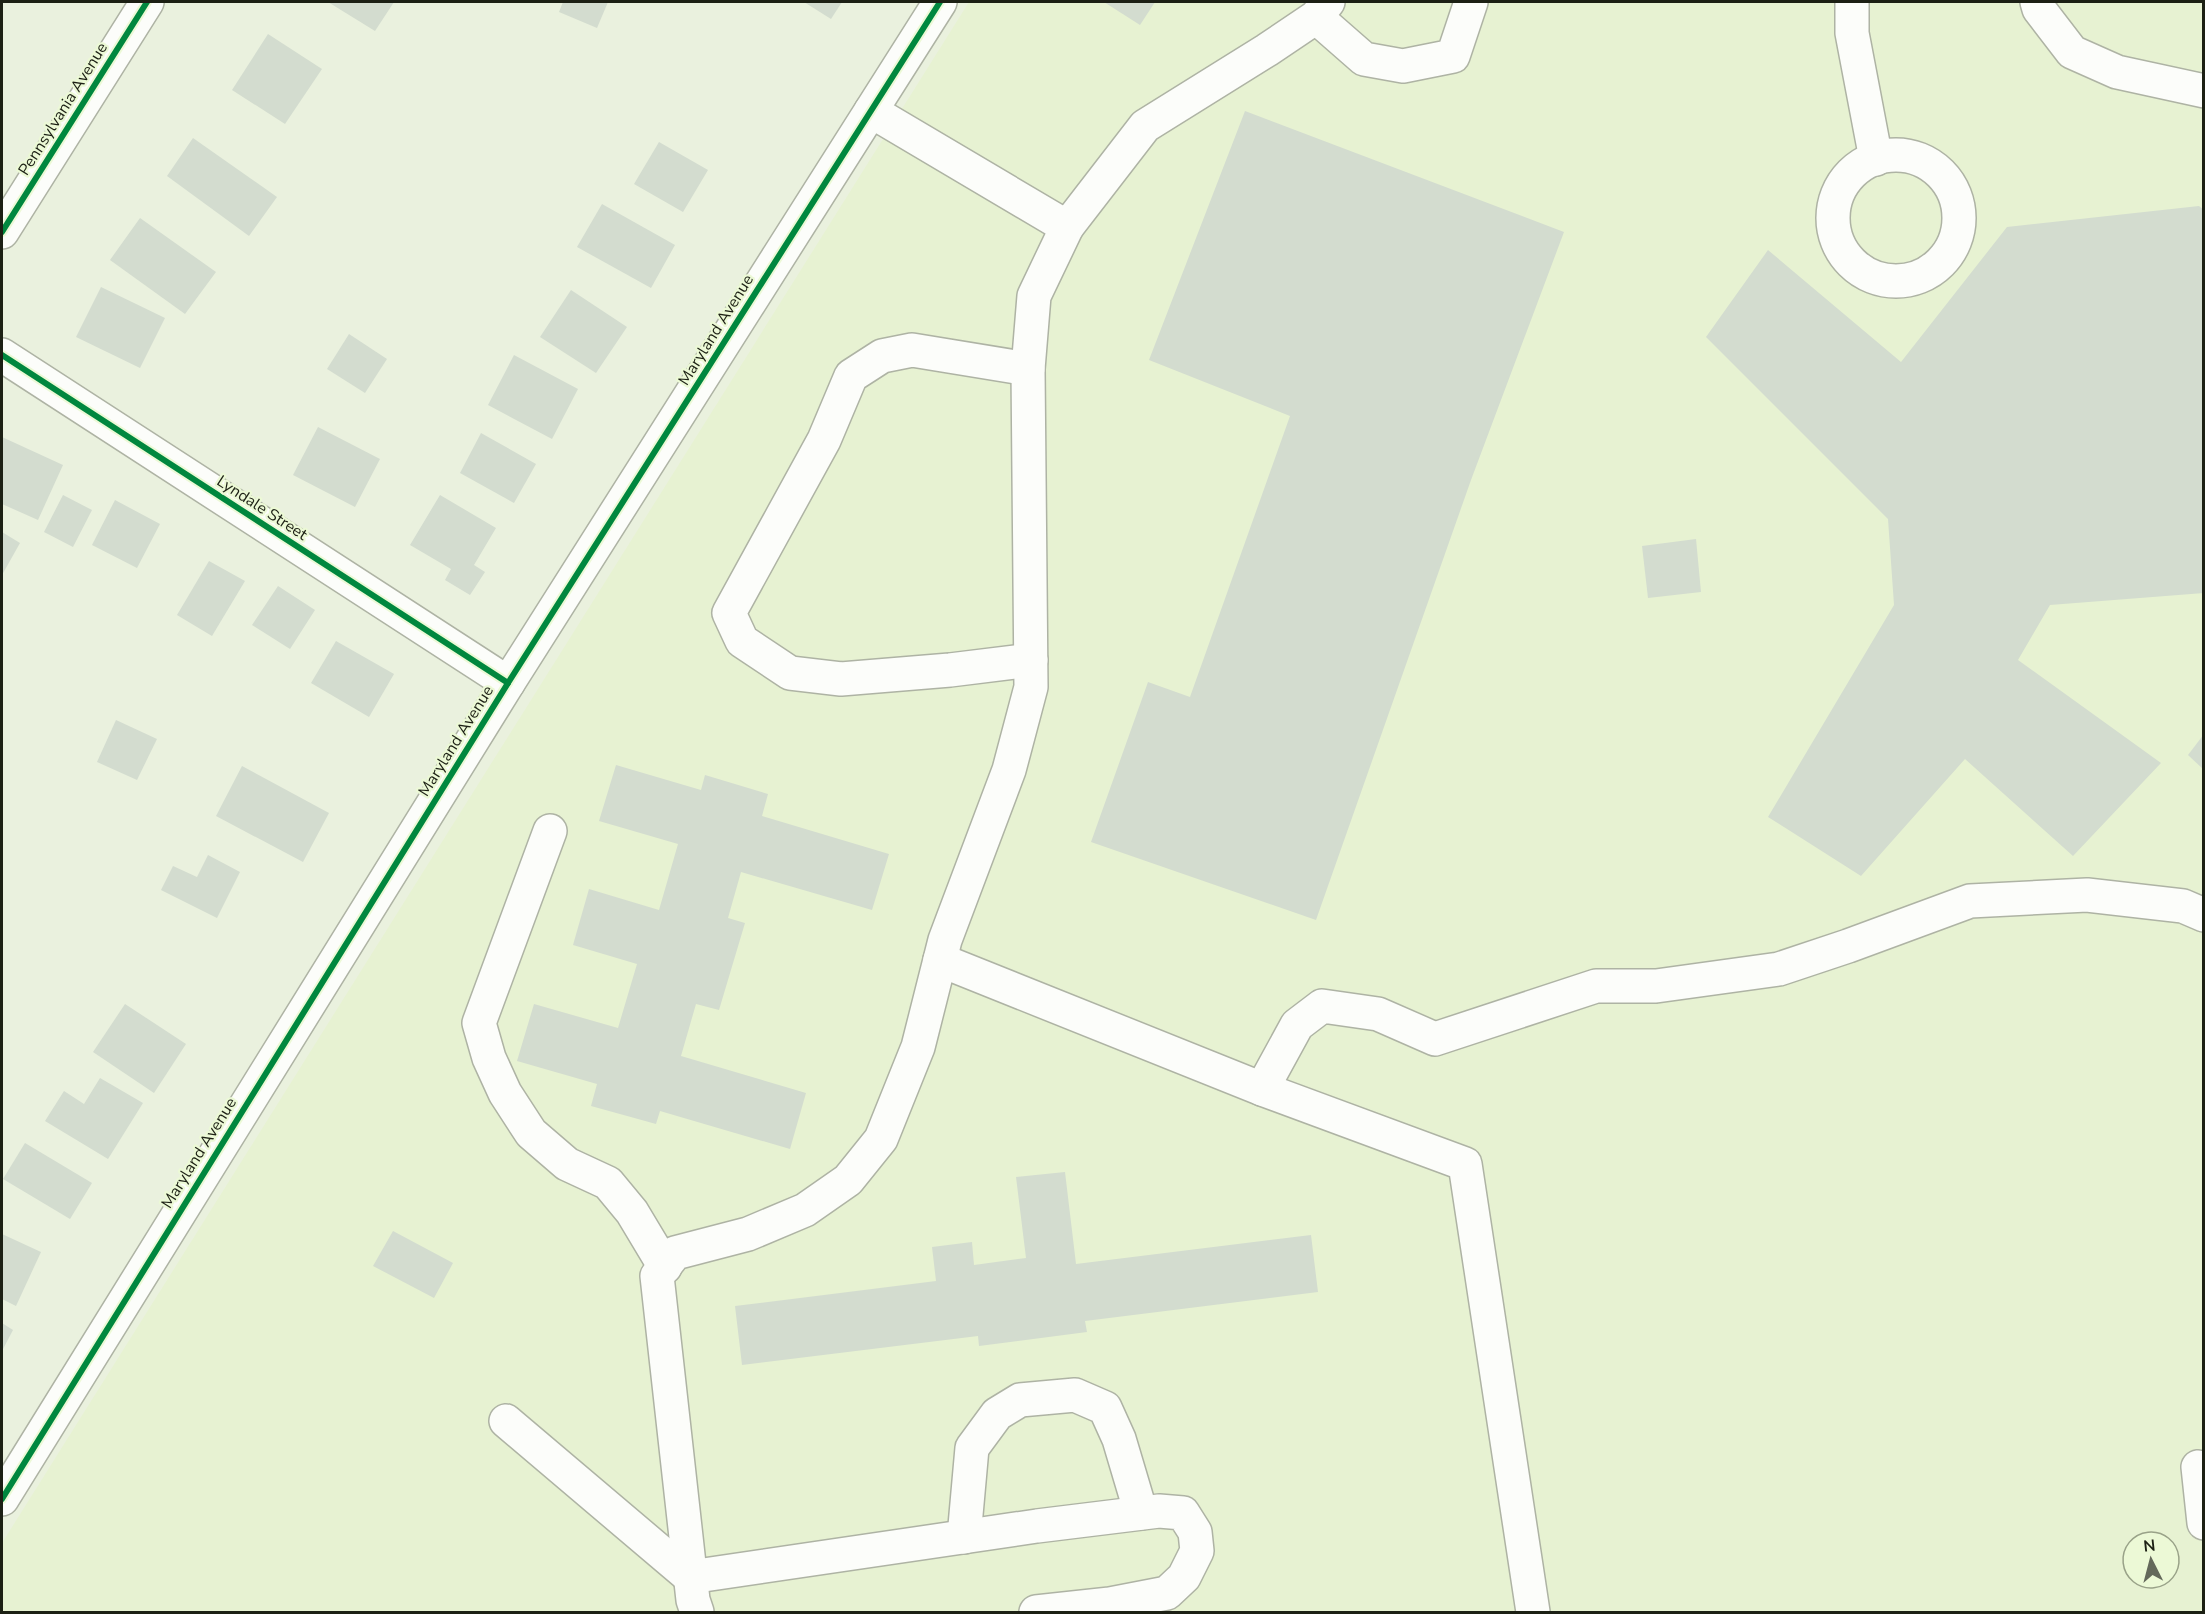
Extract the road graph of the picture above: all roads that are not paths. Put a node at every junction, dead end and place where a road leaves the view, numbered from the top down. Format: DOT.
graph roads {
  1 [pos="147,2"];
  2 [pos="940,2"];
  3 [pos="1471,2"];
  4 [pos="1852,2"];
  5 [pos="2037,2"];
  6 [pos="1322,9"];
  7 [pos="2204,92"];
  8 [pos="871,111"];
  9 [pos="1876,159"];
  10 [pos="1067,227"];
  11 [pos="2,232"];
  12 [pos="2,355"];
  13 [pos="1028,369"];
  14 [pos="1031,660"];
  15 [pos="508,683"];
  16 [pos="550,831"];
  17 [pos="2204,915"];
  18 [pos="940,960"];
  19 [pos="1262,1089"];
  20 [pos="665,1267"];
  21 [pos="506,1421"];
  22 [pos="2198,1467"];
  23 [pos="2,1498"];
  24 [pos="1141,1513"];
  25 [pos="2204,1523"];
  26 [pos="964,1537"];
  27 [pos="690,1577"];
  28 [pos="697,1612"];
  29 [pos="1036,1612"];
  30 [pos="1533,1612"];
  1 -- 11 [label="street, Pennsylvania Avenue"];
  2 -- 8 [label="street, Maryland Avenue"];
  3 -- 6 [label="street"];
  4 -- 9 [label="street"];
  5 -- 7 [label="street"];
  6 -- 10 [label="street"];
  8 -- 10 [label="street"];
  8 -- 15 [label="street, Maryland Avenue"];
  10 -- 13 [label="street"];
  12 -- 15 [label="street, Lyndale Street"];
  13 -- 14 [label="street"];
  13 -- 14 [label="street"];
  14 -- 18 [label="street"];
  15 -- 23 [label="street, Maryland Avenue"];
  16 -- 20 [label="street"];
  17 -- 19 [label="street"];
  18 -- 19 [label="street"];
  18 -- 20 [label="street"];
  19 -- 30 [label="street"];
  20 -- 27 [label="street"];
  21 -- 27 [label="street"];
  22 -- 25 [label="street"];
  24 -- 26 [label="street"];
  24 -- 26 [label="street"];
  24 -- 29 [label="street"];
  26 -- 27 [label="street"];
  27 -- 28 [label="street"];
}
